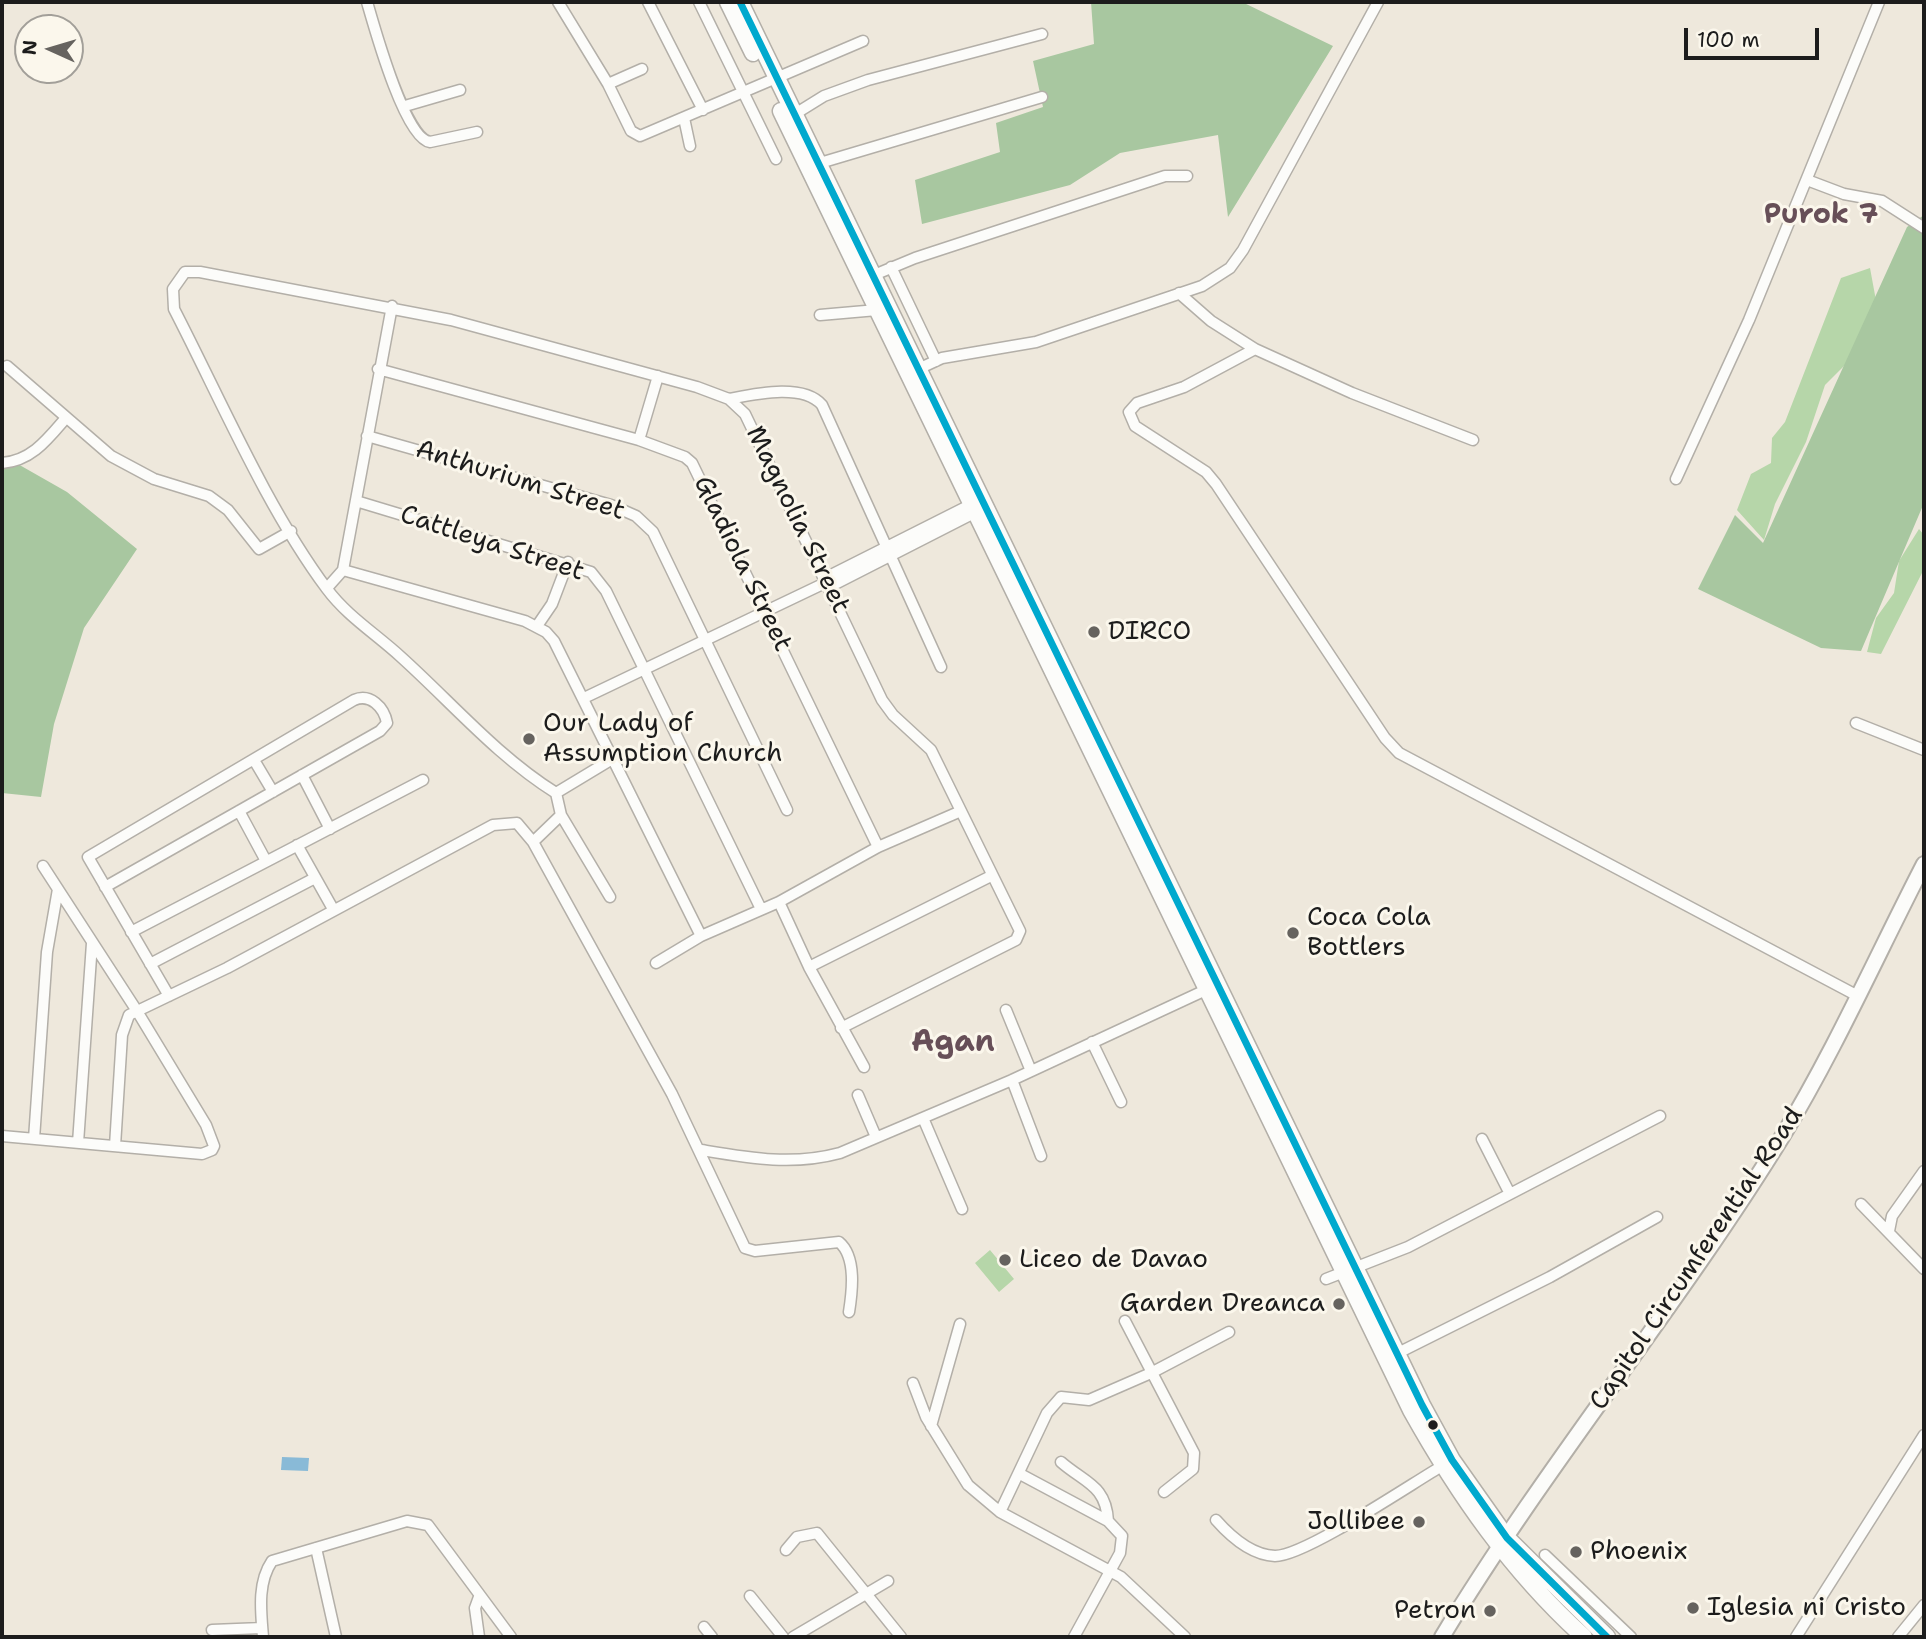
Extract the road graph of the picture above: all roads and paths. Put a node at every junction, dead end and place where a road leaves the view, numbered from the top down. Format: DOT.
graph roads {
  1 [pos="367,2"];
  2 [pos="558,2"];
  3 [pos="648,2"];
  4 [pos="699,2"];
  5 [pos="728,2"];
  6 [pos="740,2"];
  7 [pos="1378,2"];
  8 [pos="1879,2"];
  9 [pos="1042,34"];
  10 [pos="863,41"];
  11 [pos="642,69"];
  12 [pos="772,80"];
  13 [pos="608,84"];
  14 [pos="460,90"];
  15 [pos="744,92"];
  16 [pos="1042,97"];
  17 [pos="405,106"];
  18 [pos="703,110"];
  19 [pos="795,114"];
  20 [pos="684,118"];
  21 [pos="477,132"];
  22 [pos="690,146"];
  23 [pos="776,159"];
  24 [pos="820,163"];
  25 [pos="1187,176"];
  26 [pos="1807,180"];
  27 [pos="1924,228"];
  28 [pos="891,267"];
  29 [pos="874,275"];
  30 [pos="1178,293"];
  31 [pos="392,306"];
  32 [pos="877,310"];
  33 [pos="820,315"];
  34 [pos="1255,349"];
  35 [pos="936,361"];
  36 [pos="7,366"];
  37 [pos="378,369"];
  38 [pos="913,371"];
  39 [pos="658,376"];
  40 [pos="730,398"];
  41 [pos="65,419"];
  42 [pos="367,436"];
  43 [pos="639,440"];
  44 [pos="1473,440"];
  45 [pos="2,463"];
  46 [pos="1676,479"];
  47 [pos="356,501"];
  48 [pos="977,506"];
  49 [pos="291,531"];
  50 [pos="887,552"];
  51 [pos="568,562"];
  52 [pos="343,570"];
  53 [pos="828,582"];
  54 [pos="327,588"];
  55 [pos="766,611"];
  56 [pos="537,626"];
  57 [pos="704,640"];
  58 [pos="941,667"];
  59 [pos="645,671"];
  60 [pos="583,698"];
  61 [pos="1856,723"];
  62 [pos="1924,750"];
  63 [pos="614,758"];
  64 [pos="254,760"];
  65 [pos="302,775"];
  66 [pos="423,780"];
  67 [pos="273,792"];
  68 [pos="556,793"];
  69 [pos="787,810"];
  70 [pos="239,811"];
  71 [pos="961,811"];
  72 [pos="561,815"];
  73 [pos="330,828"];
  74 [pos="533,842"];
  75 [pos="297,845"];
  76 [pos="878,847"];
  77 [pos="266,862"];
  78 [pos="1924,864"];
  79 [pos="43,866"];
  80 [pos="991,876"];
  81 [pos="315,878"];
  82 [pos="105,887"];
  83 [pos="58,889"];
  84 [pos="610,897"];
  85 [pos="779,902"];
  86 [pos="67,903"];
  87 [pos="54,908"];
  88 [pos="333,909"];
  89 [pos="761,909"];
  90 [pos="131,932"];
  91 [pos="701,936"];
  92 [pos="92,943"];
  93 [pos="656,963"];
  94 [pos="150,964"];
  95 [pos="809,967"];
  96 [pos="1211,988"];
  97 [pos="1856,995"];
  98 [pos="169,996"];
  99 [pos="1006,1010"];
  100 [pos="137,1011"];
  101 [pos="841,1028"];
  102 [pos="1092,1042"];
  103 [pos="864,1067"];
  104 [pos="1031,1070"];
  105 [pos="1012,1080"];
  106 [pos="858,1095"];
  107 [pos="1121,1102"];
  108 [pos="1660,1116"];
  109 [pos="923,1118"];
  110 [pos="2,1136"];
  111 [pos="876,1137"];
  112 [pos="34,1139"];
  113 [pos="1482,1139"];
  114 [pos="78,1143"];
  115 [pos="115,1146"];
  116 [pos="701,1150"];
  117 [pos="1041,1156"];
  118 [pos="1924,1171"];
  119 [pos="1508,1192"];
  120 [pos="1861,1204"];
  121 [pos="962,1209"];
  122 [pos="1657,1217"];
  123 [pos="1889,1231"];
  124 [pos="1924,1269"];
  125 [pos="1349,1272"];
  126 [pos="1326,1279"];
  127 [pos="849,1312"];
  128 [pos="1125,1321"];
  129 [pos="960,1324"];
  130 [pos="1229,1332"];
  131 [pos="1396,1354"];
  132 [pos="1151,1373"];
  133 [pos="913,1383"];
  134 [pos="931,1426"];
  135 [pos="1924,1435"];
  136 [pos="1061,1462"];
  137 [pos="1442,1465"];
  138 [pos="1020,1474"];
  139 [pos="1164,1492"];
  140 [pos="1000,1511"];
  141 [pos="1216,1520"];
  142 [pos="1108,1521"];
  143 [pos="1504,1543"];
  144 [pos="316,1548"];
  145 [pos="786,1550"];
  146 [pos="1545,1555"];
  147 [pos="1109,1572"];
  148 [pos="888,1581"];
  149 [pos="867,1594"];
  150 [pos="750,1596"];
  151 [pos="479,1597"];
  152 [pos="1924,1605"];
  153 [pos="491,1612"];
  154 [pos="475,1615"];
  155 [pos="704,1627"];
  156 [pos="212,1630"];
  157 [pos="1568,1631"];
  158 [pos="263,1633"];
  159 [pos="806,1635"];
  160 [pos="336,1637"];
  161 [pos="478,1637"];
  162 [pos="511,1637"];
  163 [pos="712,1637"];
  164 [pos="783,1637"];
  165 [pos="793,1637"];
  166 [pos="901,1637"];
  167 [pos="1074,1637"];
  168 [pos="1185,1637"];
  169 [pos="1442,1637"];
  170 [pos="1584,1637"];
  171 [pos="1607,1637"];
  172 [pos="1630,1637"];
  173 [pos="1796,1637"];
  174 [pos="1898,1637"];
  1 -- 17 [label="street"];
  2 -- 13 [label="street"];
  3 -- 18 [label="street"];
  4 -- 15 [label="street"];
  5 -- 12 [label="highway"];
  6 -- 12 [label="highway"];
  7 -- 30 [label="street"];
  8 -- 26 [label="street"];
  9 -- 19 [label="street"];
  10 -- 12 [label="street"];
  11 -- 13 [label="street"];
  12 -- 15 [label="street"];
  12 -- 19 [label="highway"];
  12 -- 32 [label="highway"];
  13 -- 20 [label="street"];
  14 -- 17 [label="street"];
  15 -- 18 [label="street"];
  15 -- 23 [label="street"];
  16 -- 24 [label="street"];
  17 -- 21 [label="street"];
  18 -- 20 [label="street"];
  19 -- 24 [label="highway"];
  20 -- 22 [label="street"];
  24 -- 29 [label="highway"];
  25 -- 28 [label="street"];
  26 -- 27 [label="street"];
  26 -- 46 [label="street"];
  28 -- 29 [label="street"];
  28 -- 35 [label="street"];
  29 -- 38 [label="highway"];
  30 -- 34 [label="street"];
  30 -- 35 [label="street"];
  31 -- 37 [label="street"];
  31 -- 39 [label="street, Magnolia Street"];
  31 -- 49 [label="street, Magnolia Street"];
  32 -- 33 [label="street"];
  32 -- 38 [label="highway"];
  34 -- 44 [label="street"];
  34 -- 97 [label="street"];
  35 -- 38 [label="street"];
  36 -- 41 [label="street"];
  37 -- 42 [label="street"];
  37 -- 43 [label="street, Gladiola Street"];
  38 -- 48 [label="highway"];
  39 -- 40 [label="street, Magnolia Street"];
  39 -- 43 [label="street"];
  40 -- 50 [label="street"];
  40 -- 53 [label="street, Magnolia Street"];
  41 -- 45 [label="street"];
  41 -- 49 [label="street"];
  42 -- 47 [label="street"];
  42 -- 57 [label="street, Anthurium Street"];
  43 -- 55 [label="street, Gladiola Street"];
  47 -- 51 [label="street, Cattleya Street"];
  47 -- 52 [label="street"];
  48 -- 50 [label="street"];
  48 -- 96 [label="highway"];
  49 -- 54 [label="street"];
  50 -- 53 [label="street"];
  50 -- 58 [label="street"];
  51 -- 56 [label="street"];
  51 -- 59 [label="street, Cattleya Street"];
  52 -- 54 [label="street"];
  52 -- 56 [label="street"];
  53 -- 55 [label="street"];
  53 -- 71 [label="street, Magnolia Street"];
  54 -- 68 [label="street"];
  55 -- 57 [label="street"];
  55 -- 76 [label="street, Gladiola Street"];
  56 -- 60 [label="street"];
  57 -- 59 [label="street"];
  57 -- 69 [label="street, Anthurium Street"];
  59 -- 60 [label="street"];
  59 -- 89 [label="street, Cattleya Street"];
  60 -- 63 [label="street"];
  61 -- 62 [label="street"];
  63 -- 68 [label="street"];
  63 -- 91 [label="street"];
  64 -- 65 [label="street"];
  64 -- 67 [label="street"];
  64 -- 82 [label="street"];
  65 -- 67 [label="street"];
  65 -- 73 [label="street"];
  66 -- 73 [label="street"];
  67 -- 70 [label="street"];
  68 -- 72 [label="street"];
  70 -- 77 [label="street"];
  70 -- 82 [label="street"];
  71 -- 76 [label="street"];
  71 -- 80 [label="street, Magnolia Street"];
  72 -- 74 [label="street"];
  72 -- 84 [label="street"];
  73 -- 75 [label="street"];
  74 -- 88 [label="street"];
  74 -- 116 [label="street"];
  75 -- 77 [label="street"];
  75 -- 81 [label="street"];
  76 -- 85 [label="street"];
  77 -- 90 [label="street"];
  78 -- 97 [label="main road, Capitol Circumferential Road"];
  79 -- 83 [label="street"];
  80 -- 95 [label="street"];
  80 -- 101 [label="street, Magnolia Street"];
  81 -- 88 [label="street"];
  81 -- 94 [label="street"];
  82 -- 90 [label="street"];
  83 -- 86 [label="street"];
  83 -- 87 [label="street"];
  85 -- 89 [label="street"];
  85 -- 95 [label="street"];
  86 -- 87 [label="street"];
  86 -- 92 [label="street"];
  87 -- 112 [label="street"];
  88 -- 98 [label="street"];
  89 -- 91 [label="street"];
  90 -- 94 [label="street"];
  91 -- 93 [label="street"];
  92 -- 100 [label="street"];
  92 -- 114 [label="street"];
  94 -- 98 [label="street"];
  95 -- 101 [label="street"];
  96 -- 102 [label="street"];
  96 -- 125 [label="highway"];
  97 -- 143 [label="main road, Capitol Circumferential Road"];
  98 -- 100 [label="street"];
  99 -- 104 [label="street"];
  100 -- 115 [label="street"];
  100 -- 115 [label="street"];
  101 -- 103 [label="street"];
  102 -- 104 [label="street"];
  102 -- 107 [label="street"];
  104 -- 105 [label="street"];
  105 -- 109 [label="street"];
  105 -- 117 [label="street"];
  106 -- 111 [label="street"];
  108 -- 119 [label="street"];
  109 -- 111 [label="street"];
  109 -- 121 [label="street"];
  110 -- 112 [label="street"];
  111 -- 116 [label="street"];
  112 -- 114 [label="street"];
  113 -- 119 [label="street"];
  114 -- 115 [label="street"];
  116 -- 127 [label="street"];
  118 -- 123 [label="street"];
  119 -- 125 [label="street"];
  120 -- 123 [label="street"];
  122 -- 131 [label="street"];
  123 -- 124 [label="street"];
  125 -- 126 [label="street"];
  125 -- 131 [label="highway"];
  125 -- 137 [label="highway"];
  128 -- 132 [label="street"];
  129 -- 134 [label="street"];
  130 -- 132 [label="street"];
  131 -- 143 [label="highway"];
  132 -- 138 [label="street"];
  132 -- 139 [label="street"];
  133 -- 134 [label="street"];
  134 -- 140 [label="street"];
  135 -- 173 [label="street"];
  136 -- 142 [label="street"];
  137 -- 141 [label="street"];
  137 -- 143 [label="highway"];
  138 -- 140 [label="street"];
  138 -- 142 [label="street"];
  140 -- 147 [label="street"];
  142 -- 147 [label="street"];
  143 -- 157 [label="highway"];
  143 -- 169 [label="main road, Capitol Circumferential Road"];
  143 -- 171 [label="highway"];
  144 -- 151 [label="street"];
  144 -- 158 [label="street"];
  144 -- 160 [label="street"];
  145 -- 149 [label="street"];
  146 -- 172 [label="street"];
  147 -- 167 [label="street"];
  147 -- 168 [label="street"];
  148 -- 149 [label="street"];
  149 -- 159 [label="street"];
  149 -- 166 [label="street"];
  150 -- 164 [label="street"];
  151 -- 153 [label="street"];
  151 -- 154 [label="street"];
  152 -- 174 [label="street"];
  153 -- 154 [label="street"];
  153 -- 162 [label="street"];
  154 -- 161 [label="street"];
  155 -- 163 [label="street"];
  156 -- 158 [label="street"];
  157 -- 170 [label="highway"];
  159 -- 165 [label="street"];
}
